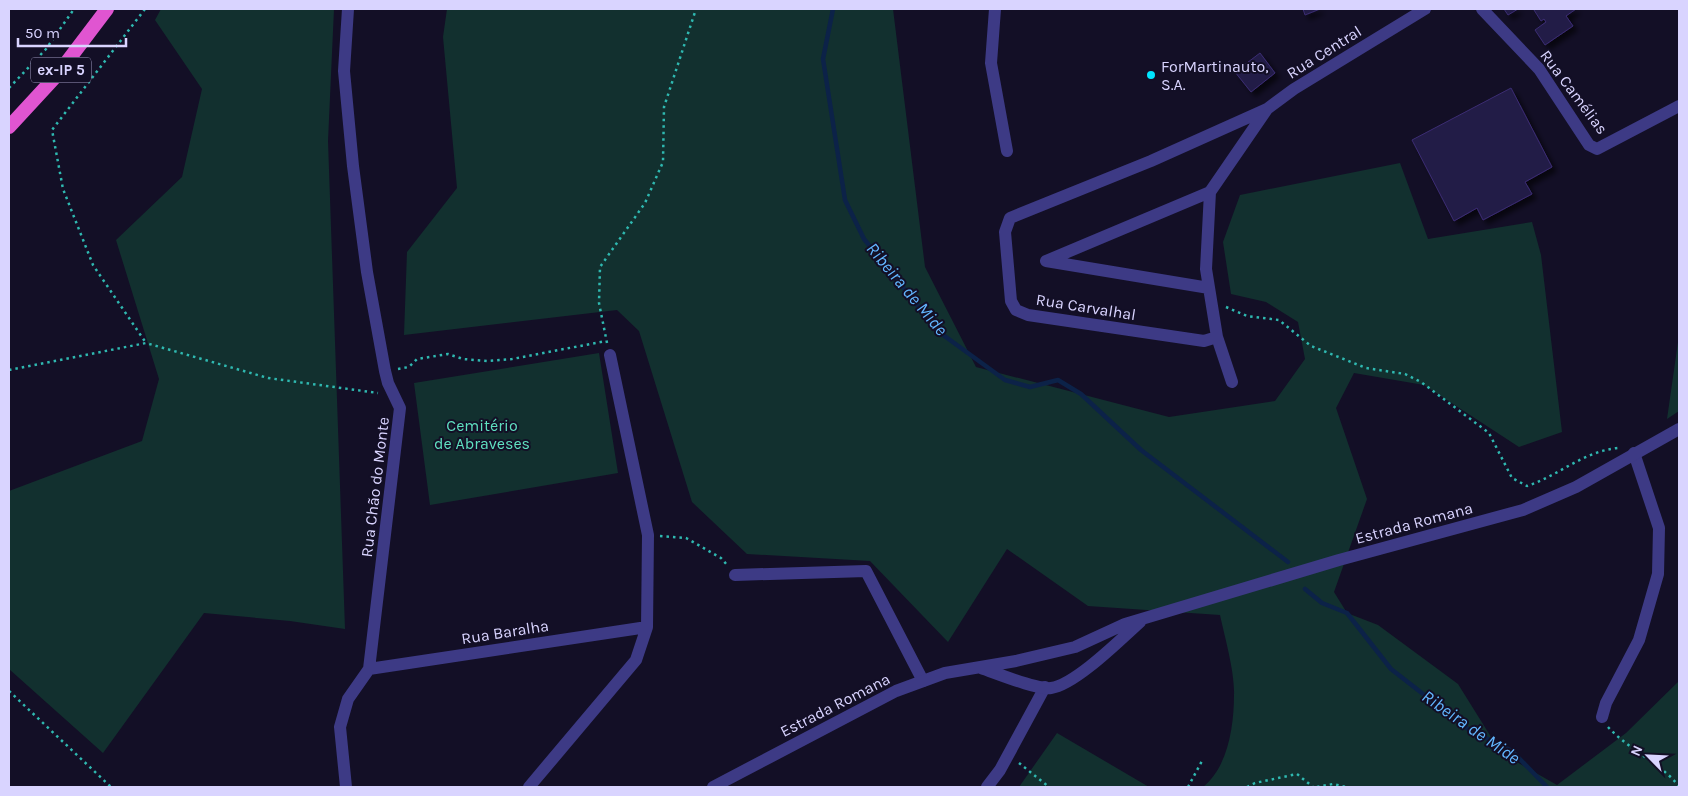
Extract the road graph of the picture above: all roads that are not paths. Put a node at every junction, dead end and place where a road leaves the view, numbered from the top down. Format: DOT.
graph roads {
  1 [pos="107,9"];
  2 [pos="348,9"];
  3 [pos="995,9"];
  4 [pos="1425,9"];
  5 [pos="1482,9"];
  6 [pos="1679,106"];
  7 [pos="1267,109"];
  8 [pos="9,127"];
  9 [pos="1007,152"];
  10 [pos="1210,192"];
  11 [pos="1209,288"];
  12 [pos="1217,337"];
  13 [pos="610,355"];
  14 [pos="1232,382"];
  15 [pos="1679,429"];
  16 [pos="1634,453"];
  17 [pos="735,575"];
  18 [pos="1145,618"];
  19 [pos="647,627"];
  20 [pos="978,668"];
  21 [pos="369,669"];
  22 [pos="923,681"];
  23 [pos="1045,687"];
  24 [pos="1602,717"];
  25 [pos="346,787"];
  26 [pos="529,787"];
  27 [pos="713,787"];
  28 [pos="987,787"];
  1 -- 8 [label="highway, ex-IP 5"];
  2 -- 21 [label="street, Rua Chão do Monte"];
  3 -- 9 [label="street"];
  4 -- 7 [label="street, Rua Central"];
  5 -- 6 [label="street, Rua Camélias"];
  7 -- 10 [label="street"];
  7 -- 12 [label="street, Rua Carvalhal"];
  10 -- 11 [label="street"];
  10 -- 11 [label="street"];
  11 -- 12 [label="street"];
  12 -- 14 [label="street"];
  13 -- 19 [label="street"];
  15 -- 16 [label="street, Estrada Romana"];
  16 -- 18 [label="street, Estrada Romana"];
  16 -- 24 [label="street"];
  17 -- 22 [label="street"];
  18 -- 20 [label="street, Estrada Romana"];
  18 -- 23 [label="street, Estrada Romana"];
  19 -- 21 [label="street, Rua Baralha"];
  19 -- 26 [label="street"];
  20 -- 22 [label="street, Estrada Romana"];
  20 -- 23 [label="street, Estrada Romana"];
  21 -- 25 [label="street, Rua Chão do Monte"];
  22 -- 27 [label="street, Estrada Romana"];
  23 -- 28 [label="street"];
}
